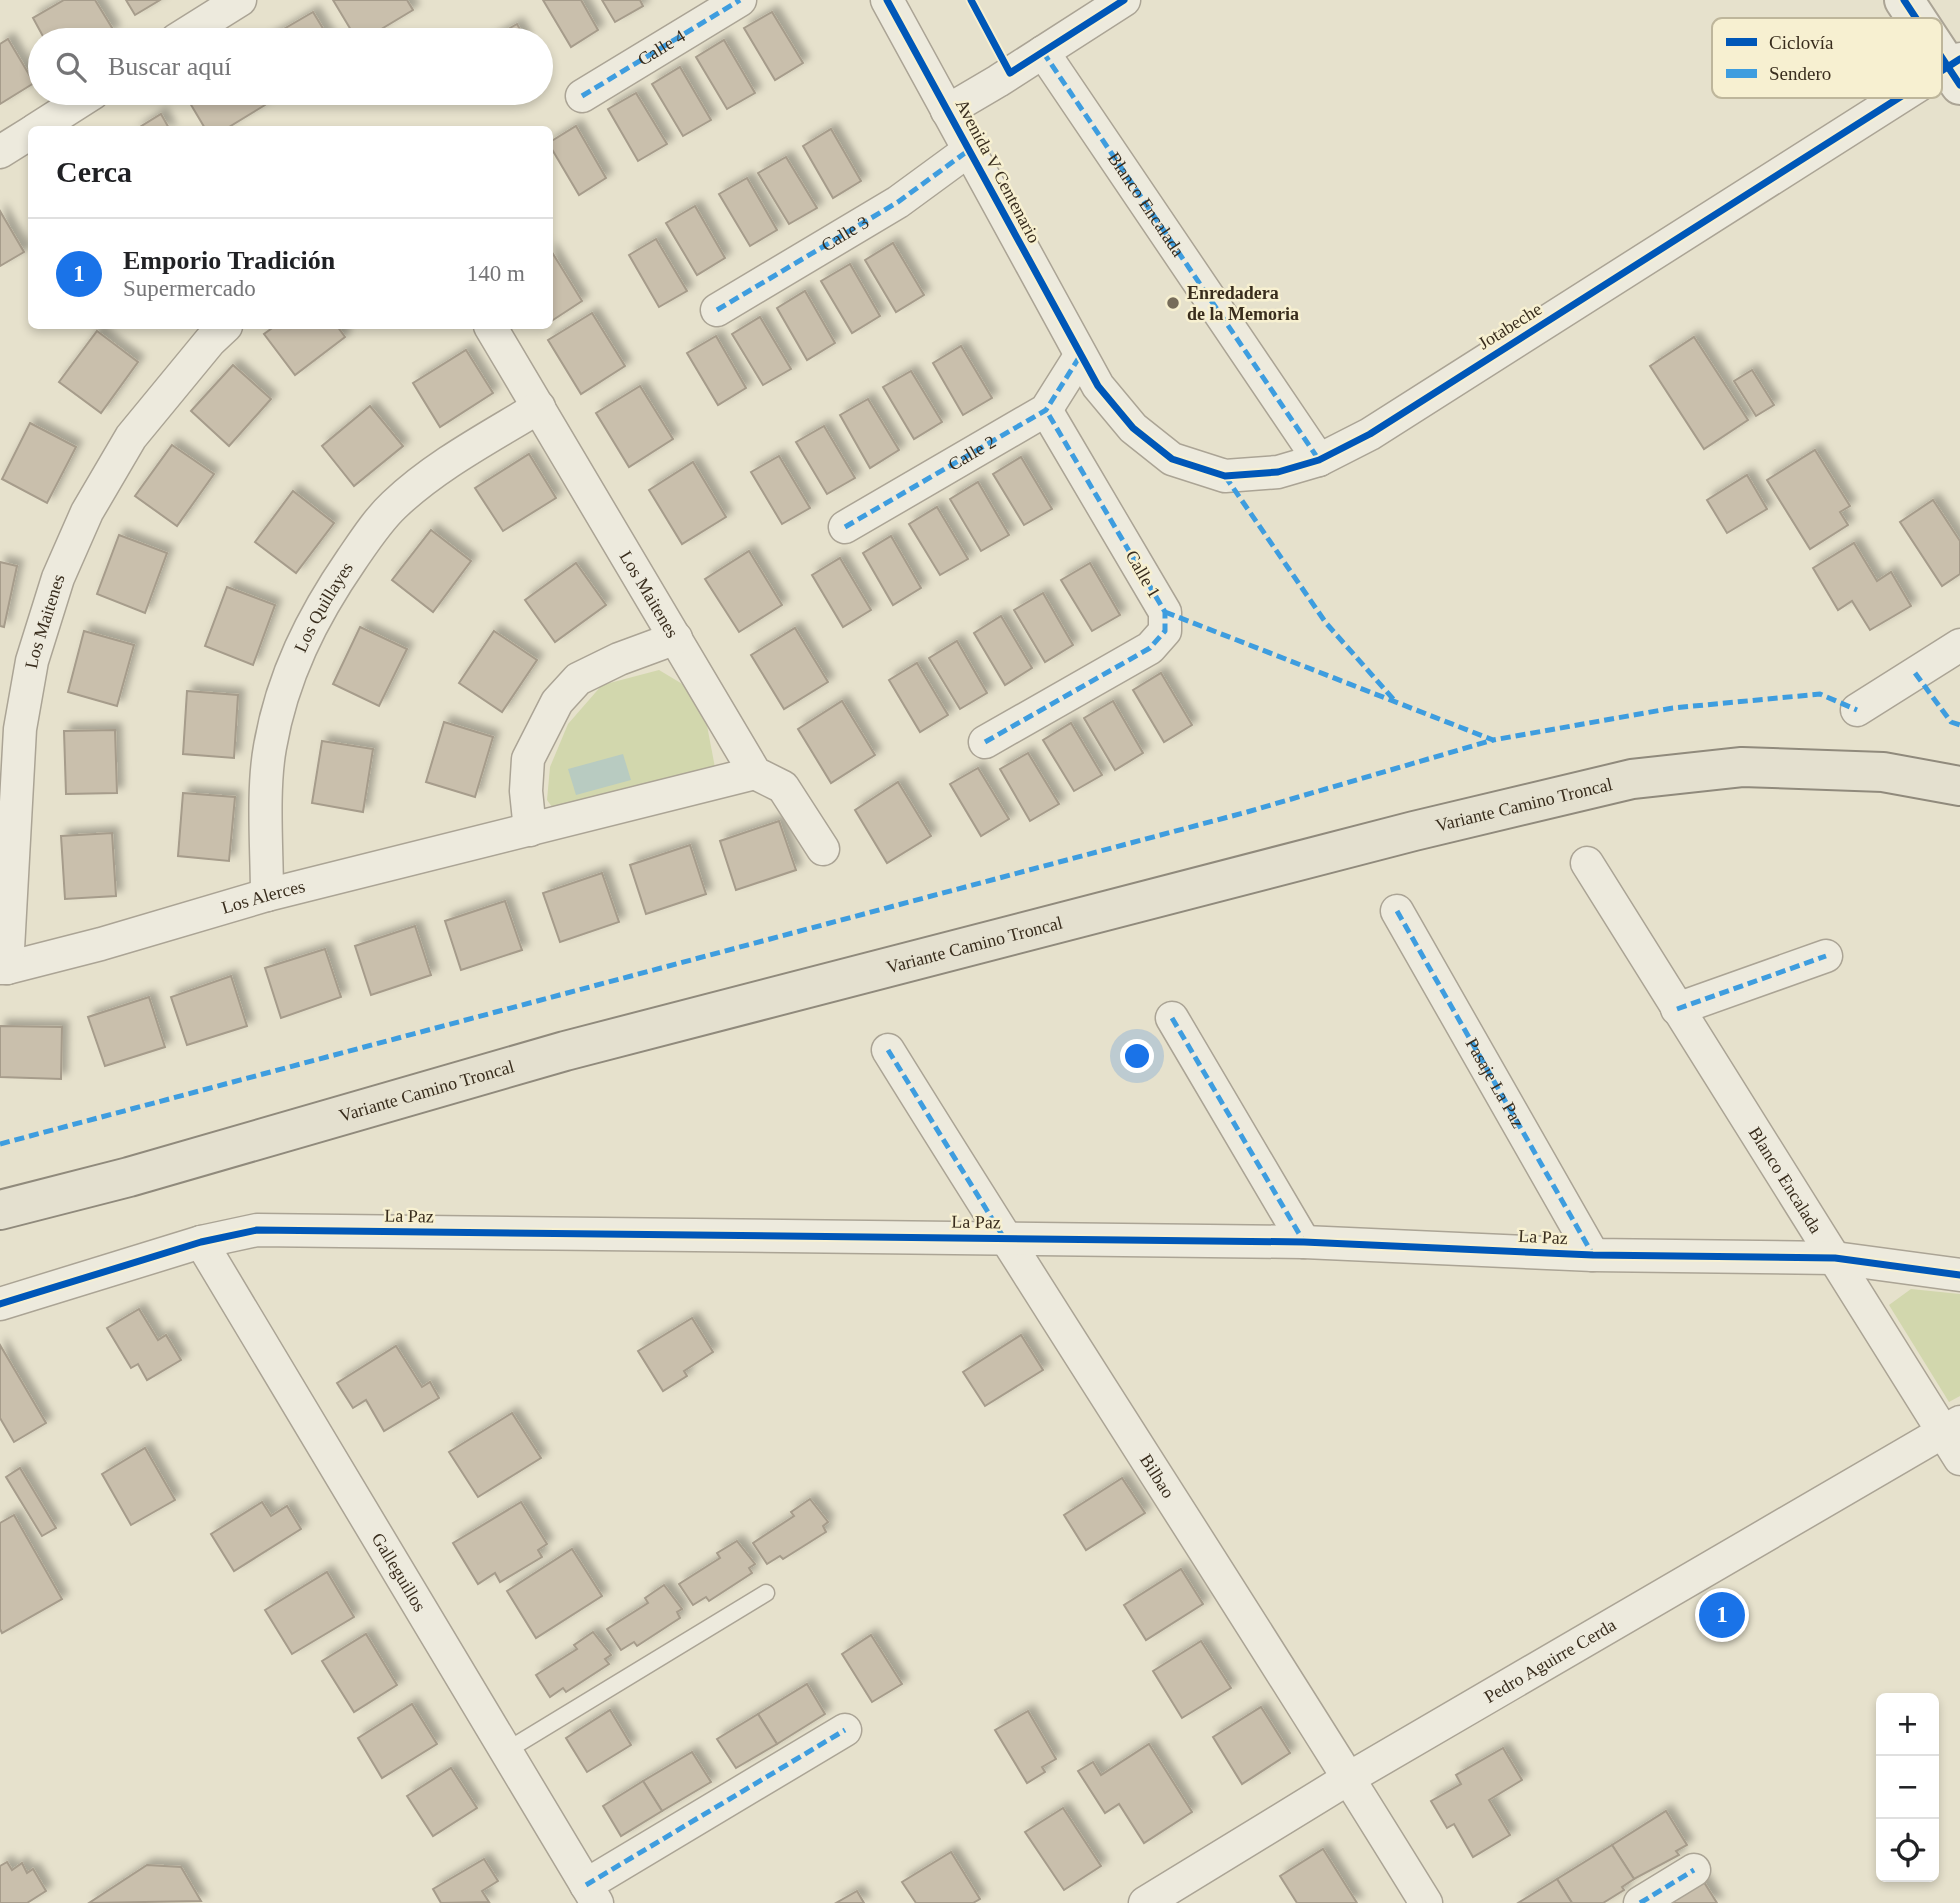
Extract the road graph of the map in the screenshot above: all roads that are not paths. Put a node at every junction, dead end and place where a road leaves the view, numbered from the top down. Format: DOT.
graph roads {
  1 [pos="240,0"];
  2 [pos="740,0"];
  3 [pos="887,0"];
  4 [pos="1124,0"];
  5 [pos="1904,0"];
  6 [pos="1917,18"];
  7 [pos="195,28"];
  8 [pos="1942,51"];
  9 [pos="1043,52"];
  10 [pos="1956,70"];
  11 [pos="582,96"];
  12 [pos="1911,98"];
  13 [pos="74,105"];
  14 [pos="947,111"];
  15 [pos="41,126"];
  16 [pos="28,134"];
  17 [pos="969,150"];
  18 [pos="0,152"];
  19 [pos="718,310"];
  20 [pos="223,329"];
  21 [pos="492,329"];
  22 [pos="1080,356"];
  23 [pos="539,407"];
  24 [pos="1046,410"];
  25 [pos="1318,460"];
  26 [pos="845,527"];
  27 [pos="676,638"];
  28 [pos="1960,645"];
  29 [pos="1857,710"];
  30 [pos="985,741"];
  31 [pos="755,773"];
  32 [pos="1960,786"];
  33 [pos="530,830"];
  34 [pos="823,849"];
  35 [pos="1587,863"];
  36 [pos="267,895"];
  37 [pos="1397,911"];
  38 [pos="1826,956"];
  39 [pos="4,968"];
  40 [pos="1677,1009"];
  41 [pos="1172,1018"];
  42 [pos="888,1050"];
  43 [pos="0,1210"];
  44 [pos="1004,1238"];
  45 [pos="201,1242"];
  46 [pos="1304,1242"];
  47 [pos="1593,1255"];
  48 [pos="1835,1258"];
  49 [pos="1960,1275"];
  50 [pos="0,1304"];
  51 [pos="1952,1427"];
  52 [pos="1960,1459"];
  53 [pos="766,1593"];
  54 [pos="845,1730"];
  55 [pos="506,1751"];
  56 [pos="1349,1778"];
  57 [pos="1695,1870"];
  58 [pos="591,1894"];
  59 [pos="1145,1903"];
  60 [pos="1426,1903"];
  61 [pos="1640,1903"];
  1 -- 7 [label="street"];
  2 -- 11 [label="street, Calle 4"];
  3 -- 14 [label="street, Avenida V Centenario"];
  4 -- 9 [label="street"];
  5 -- 6 [label="street"];
  8 -- 10 [label="street"];
  9 -- 14 [label="street"];
  9 -- 25 [label="street, Blanco Encalada"];
  12 -- 25 [label="street, Jotabeche"];
  13 -- 15 [label="street"];
  14 -- 17 [label="street, Avenida V Centenario"];
  16 -- 18 [label="street"];
  17 -- 19 [label="street, Calle 3"];
  17 -- 22 [label="street, Avenida V Centenario"];
  20 -- 39 [label="street, Los Maitenes"];
  21 -- 23 [label="street, Los Maitenes"];
  22 -- 24 [label="street, Calle 2"];
  22 -- 25 [label="street, Jotabeche"];
  23 -- 27 [label="street, Los Maitenes"];
  23 -- 36 [label="street, Los Quillayes"];
  24 -- 26 [label="street, Calle 2"];
  24 -- 30 [label="street, Calle 1"];
  27 -- 31 [label="street, Los Maitenes"];
  27 -- 33 [label="street"];
  28 -- 29 [label="street"];
  31 -- 33 [label="street, Los Alerces"];
  31 -- 34 [label="street, Los Maitenes"];
  32 -- 43 [label="main road, Variante Camino Troncal"];
  33 -- 36 [label="street, Los Alerces"];
  35 -- 40 [label="street, Blanco Encalada"];
  36 -- 39 [label="street, Los Alerces"];
  37 -- 47 [label="street, Pasaje La Paz"];
  38 -- 40 [label="street"];
  40 -- 48 [label="street, Blanco Encalada"];
  41 -- 46 [label="street"];
  42 -- 44 [label="street, Bilbao"];
  44 -- 45 [label="street, La Paz"];
  44 -- 46 [label="street, La Paz"];
  44 -- 56 [label="street, Bilbao"];
  45 -- 50 [label="street, La Paz"];
  45 -- 55 [label="street, Galleguillos"];
  46 -- 47 [label="street, La Paz"];
  47 -- 48 [label="street, La Paz"];
  48 -- 49 [label="street, La Paz"];
  48 -- 51 [label="street, Blanco Encalada"];
  51 -- 52 [label="street, Blanco Encalada"];
  51 -- 56 [label="street, Pedro Aguirre Cerda"];
  53 -- 55 [label="lane"];
  54 -- 58 [label="street"];
  55 -- 58 [label="street, Galleguillos"];
  56 -- 59 [label="street, Pedro Aguirre Cerda"];
  56 -- 60 [label="street, Bilbao"];
  57 -- 61 [label="street"];
}
